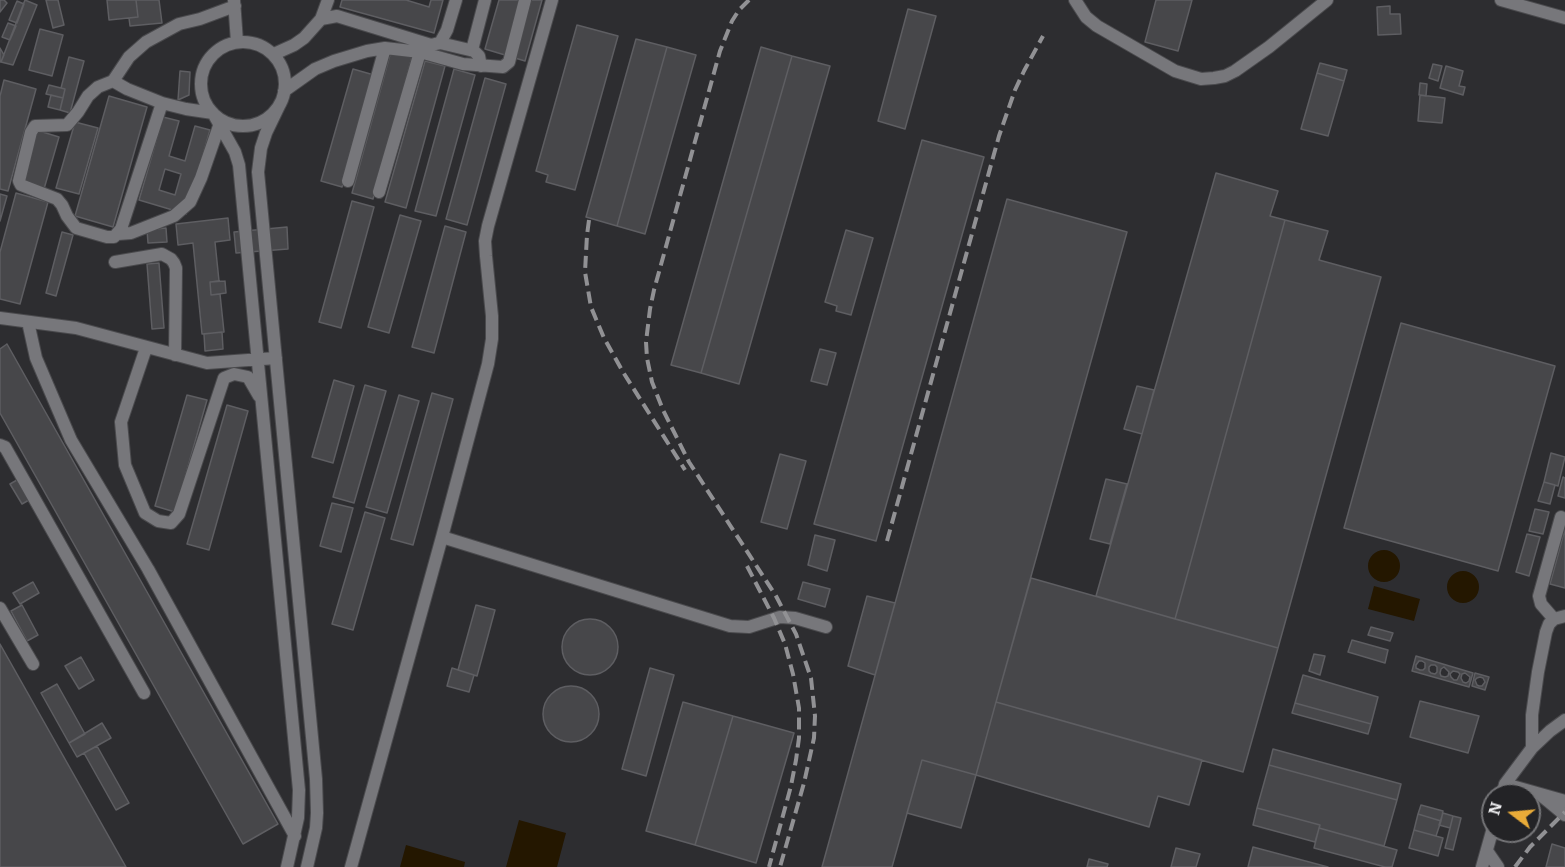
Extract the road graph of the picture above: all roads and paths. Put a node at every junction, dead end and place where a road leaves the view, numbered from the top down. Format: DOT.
graph roads {
  1 [pos="328,0"];
  2 [pos="456,0"];
  3 [pos="485,0"];
  4 [pos="525,0"];
  5 [pos="552,0"];
  6 [pos="1075,0"];
  7 [pos="1327,0"];
  8 [pos="1501,0"];
  9 [pos="235,3"];
  10 [pos="1565,18"];
  11 [pos="321,19"];
  12 [pos="237,42"];
  13 [pos="440,43"];
  14 [pos="385,48"];
  15 [pos="472,51"];
  16 [pos="420,52"];
  17 [pos="274,54"];
  18 [pos="481,66"];
  19 [pos="113,81"];
  20 [pos="284,91"];
  21 [pos="162,103"];
  22 [pos="280,104"];
  23 [pos="213,113"];
  24 [pos="219,126"];
  25 [pos="348,181"];
  26 [pos="379,192"];
  27 [pos="260,199"];
  28 [pos="242,201"];
  29 [pos="118,234"];
  30 [pos="115,262"];
  31 [pos="0,318"];
  32 [pos="28,322"];
  33 [pos="146,348"];
  34 [pos="176,356"];
  35 [pos="276,358"];
  36 [pos="257,359"];
  37 [pos="261,400"];
  38 [pos="0,445"];
  39 [pos="1561,517"];
  40 [pos="442,537"];
  41 [pos="0,608"];
  42 [pos="1559,617"];
  43 [pos="826,627"];
  44 [pos="303,639"];
  45 [pos="285,640"];
  46 [pos="33,664"];
  47 [pos="144,693"];
  48 [pos="1565,720"];
  49 [pos="1532,748"];
  50 [pos="1509,783"];
  51 [pos="1541,795"];
  52 [pos="1541,796"];
  53 [pos="1565,801"];
  54 [pos="299,803"];
  55 [pos="317,803"];
  56 [pos="1565,815"];
  57 [pos="295,836"];
  58 [pos="1489,843"];
  59 [pos="1487,851"];
  60 [pos="287,867"];
  61 [pos="306,867"];
  62 [pos="351,867"];
  63 [pos="1482,867"];
  64 [pos="1498,867"];
  1 -- 11 [label="street"];
  2 -- 13 [label="street"];
  3 -- 15 [label="street"];
  4 -- 18 [label="street"];
  5 -- 40 [label="street"];
  6 -- 7 [label="street"];
  8 -- 10 [label="street"];
  9 -- 12 [label="street"];
  9 -- 19 [label="street"];
  11 -- 13 [label="street"];
  11 -- 17 [label="street"];
  12 -- 17 [label="street"];
  12 -- 23 [label="street"];
  13 -- 15 [label="street"];
  14 -- 16 [label="street"];
  14 -- 20 [label="street"];
  14 -- 25 [label="street"];
  15 -- 18 [label="street"];
  16 -- 18 [label="street"];
  16 -- 26 [label="street"];
  17 -- 20 [label="street"];
  19 -- 21 [label="street"];
  19 -- 29 [label="street"];
  20 -- 22 [label="street"];
  21 -- 23 [label="street"];
  21 -- 29 [label="street"];
  22 -- 23 [label="street"];
  22 -- 27 [label="street"];
  23 -- 24 [label="street"];
  24 -- 28 [label="street"];
  24 -- 29 [label="street"];
  27 -- 28 [label="street"];
  27 -- 35 [label="street"];
  28 -- 36 [label="street"];
  30 -- 34 [label="street"];
  31 -- 32 [label="street"];
  32 -- 33 [label="street"];
  32 -- 57 [label="street"];
  33 -- 34 [label="street"];
  33 -- 37 [label="street"];
  34 -- 36 [label="street"];
  35 -- 36 [label="street"];
  35 -- 44 [label="street"];
  36 -- 37 [label="street"];
  37 -- 45 [label="street"];
  38 -- 47 [label="street"];
  39 -- 42 [label="street"];
  40 -- 43 [label="street"];
  40 -- 62 [label="street"];
  41 -- 46 [label="street"];
  42 -- 49 [label="street"];
  44 -- 45 [label="street"];
  44 -- 55 [label="street"];
  45 -- 54 [label="street"];
  48 -- 49 [label="street"];
  49 -- 50 [label="street"];
  51 -- 53 [label="street"];
  52 -- 56 [label="street"];
  54 -- 55 [label="street"];
  54 -- 57 [label="street"];
  55 -- 61 [label="street"];
  57 -- 60 [label="street"];
  58 -- 59 [label="street"];
  59 -- 63 [label="street"];
  59 -- 64 [label="street"];
}
